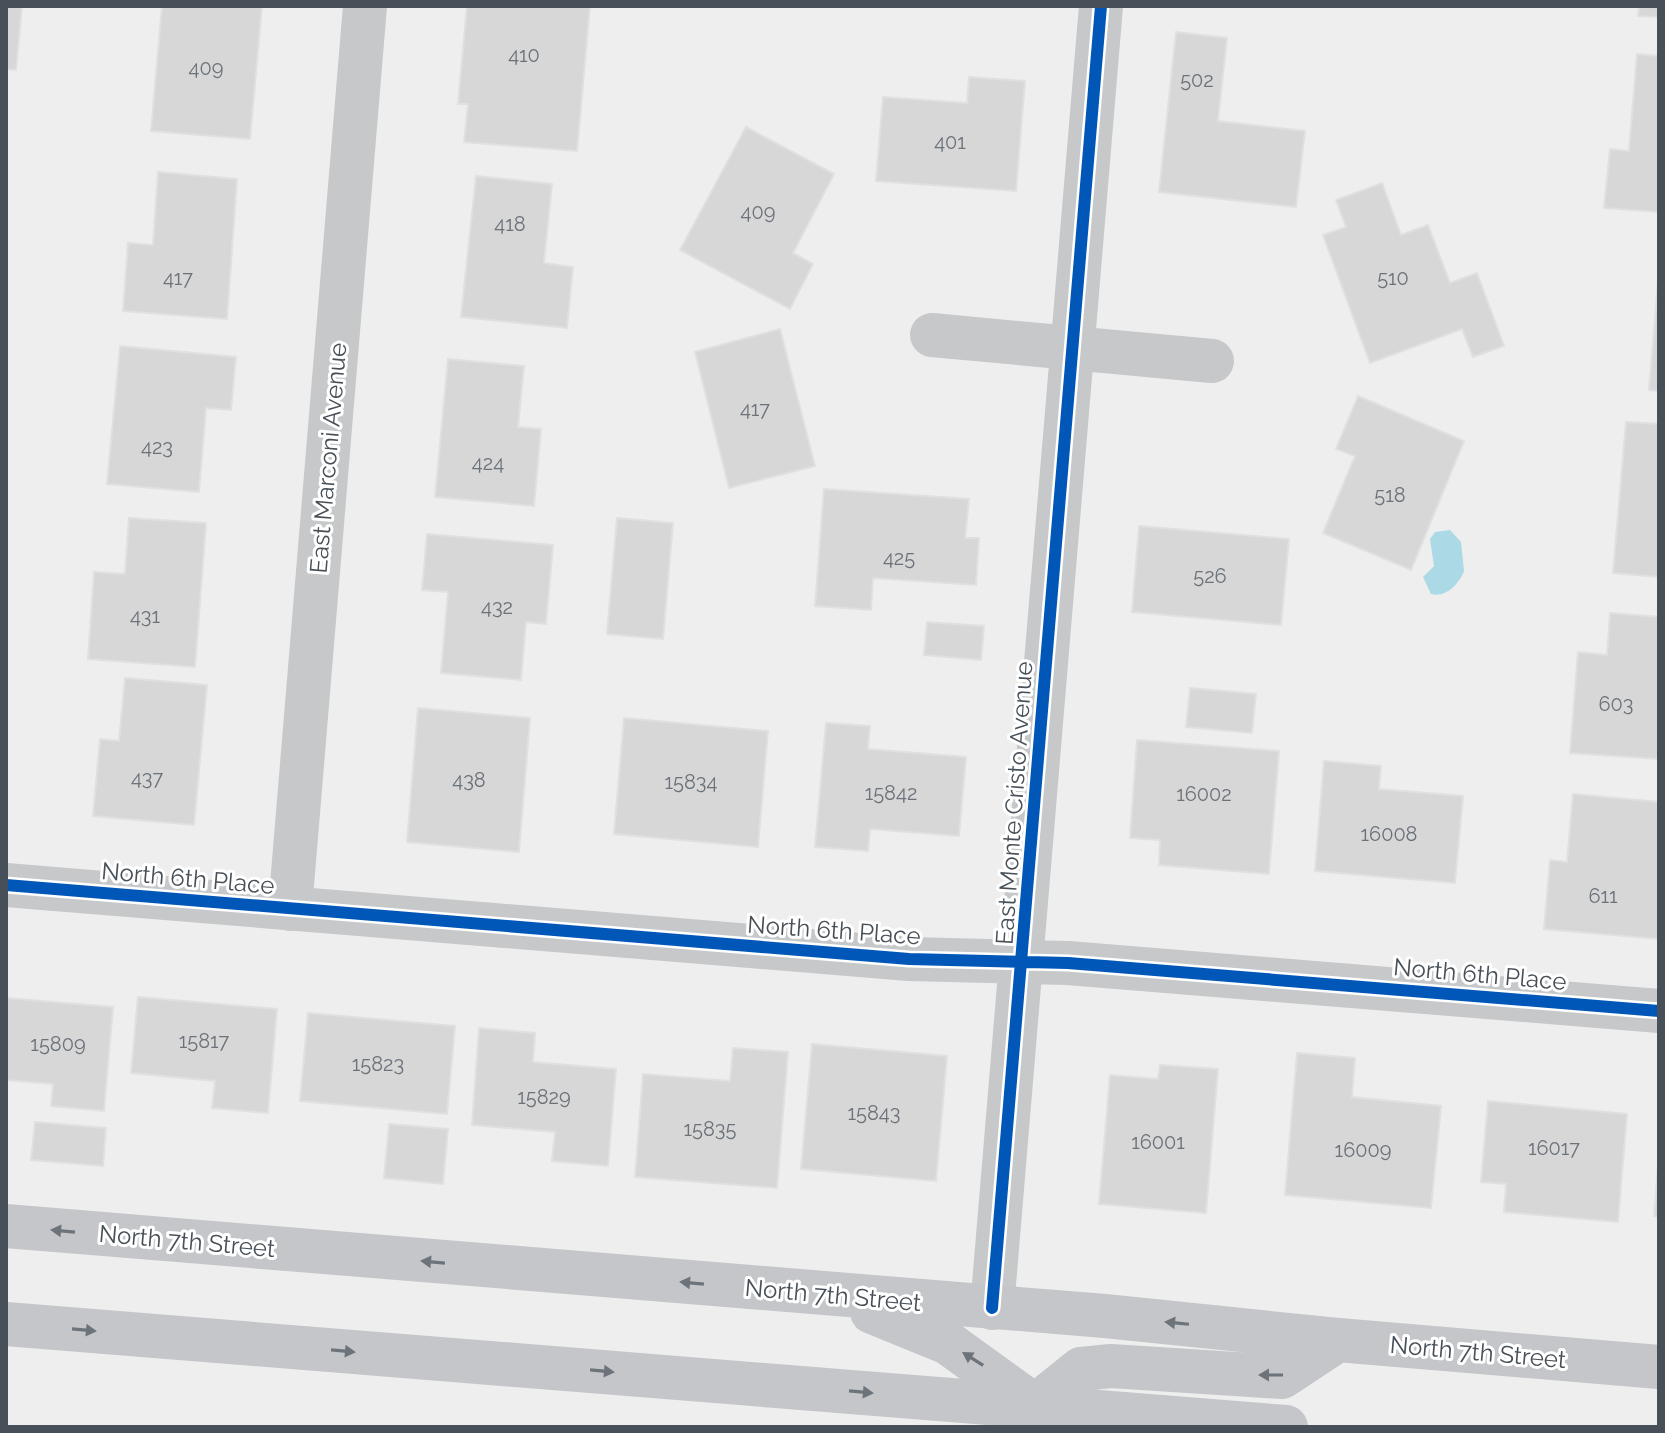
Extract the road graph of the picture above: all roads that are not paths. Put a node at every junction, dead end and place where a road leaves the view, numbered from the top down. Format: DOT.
graph roads {
  1 [pos="365,6"];
  2 [pos="1101,6"];
  3 [pos="932,335"];
  4 [pos="1072,348"];
  5 [pos="1212,361"];
  6 [pos="6,885"];
  7 [pos="290,909"];
  8 [pos="1024,962"];
  9 [pos="1659,1011"];
  10 [pos="6,1226"];
  11 [pos="823,1294"];
  12 [pos="992,1308"];
  13 [pos="6,1324"];
  14 [pos="1338,1340"];
  15 [pos="1659,1367"];
  16 [pos="1034,1416"];
  17 [pos="1286,1427"];
  1 -- 7 [label="street, East Marconi Avenue"];
  2 -- 4 [label="street, East Monte Cristo Avenue"];
  3 -- 4 [label="street"];
  4 -- 5 [label="street"];
  4 -- 8 [label="street, East Monte Cristo Avenue"];
  6 -- 7 [label="street, North 6th Place"];
  7 -- 8 [label="street, North 6th Place"];
  8 -- 9 [label="street, North 6th Place"];
  8 -- 12 [label="street, East Monte Cristo Avenue"];
  11 -- 10 [label="main road, North 7th Street, one-way"];
  11 -- 12 [label="main road, North 7th Street"];
  16 -- 11 [label="main road, one-way"];
  14 -- 12 [label="main road, North 7th Street, one-way"];
  13 -- 16 [label="main road, one-way"];
  14 -- 15 [label="main road, North 7th Street"];
  14 -- 16 [label="main road, one-way"];
  16 -- 17 [label="main road"];
}
